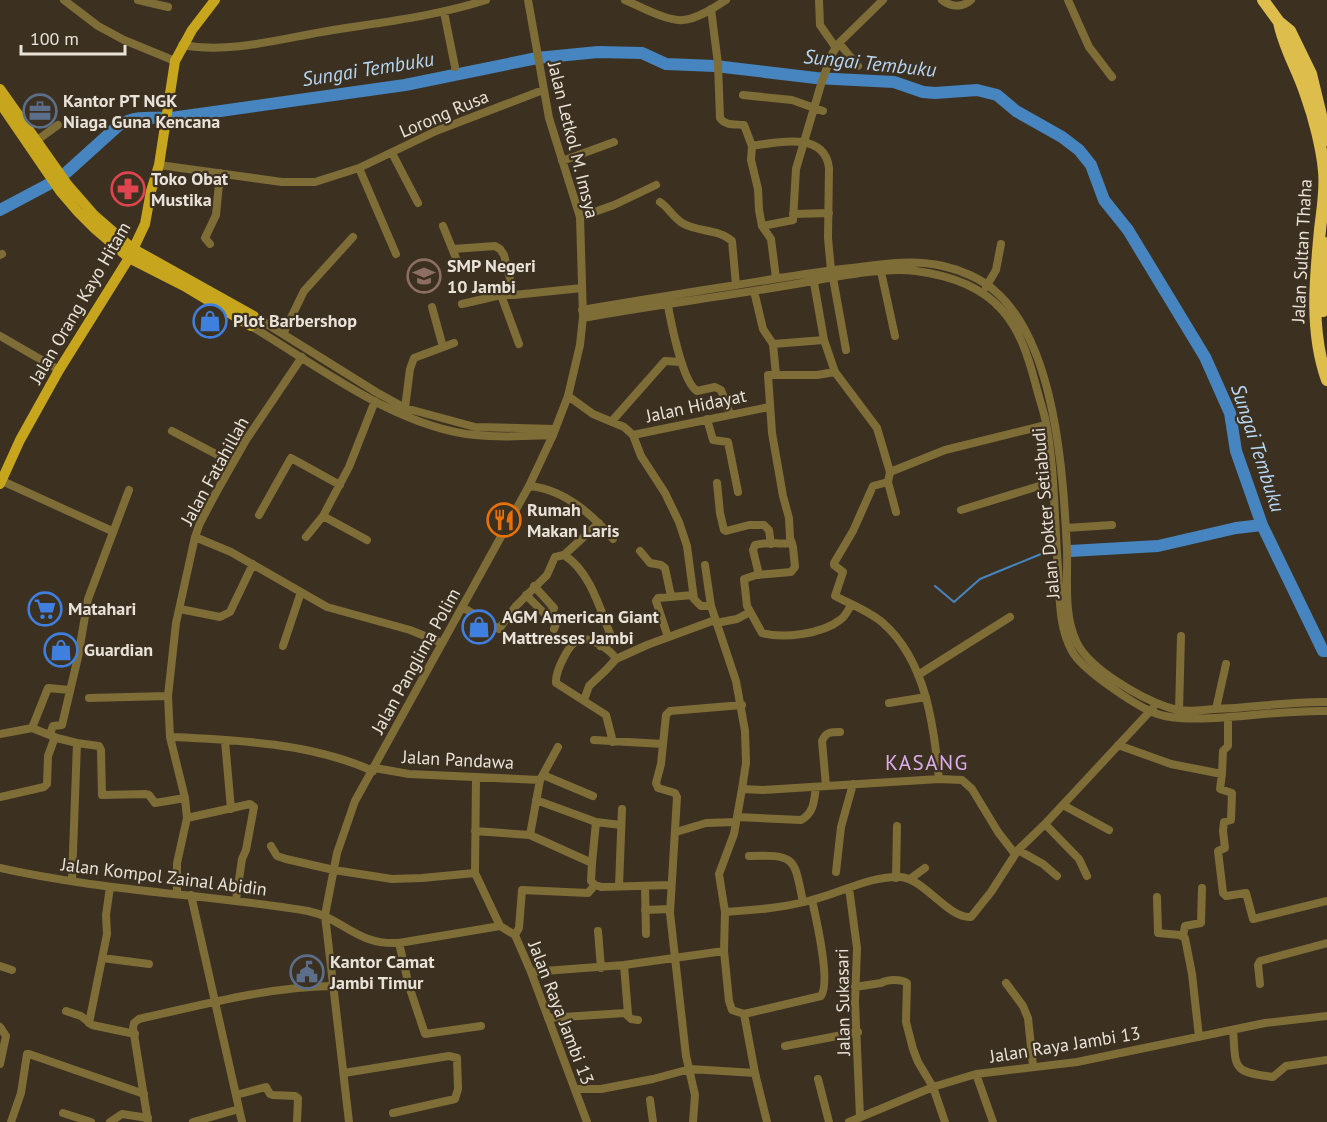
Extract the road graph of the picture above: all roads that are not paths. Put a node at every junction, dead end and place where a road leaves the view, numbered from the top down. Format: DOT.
graph roads {
  1 [pos="138,0"];
  2 [pos="214,0"];
  3 [pos="486,0"];
  4 [pos="528,0"];
  5 [pos="625,0"];
  6 [pos="726,0"];
  7 [pos="819,0"];
  8 [pos="883,0"];
  9 [pos="942,0"];
  10 [pos="971,0"];
  11 [pos="1068,0"];
  12 [pos="1263,0"];
  13 [pos="70,2"];
  14 [pos="168,7"];
  15 [pos="711,9"];
  16 [pos="444,12"];
  17 [pos="182,45"];
  18 [pos="837,45"];
  19 [pos="175,61"];
  20 [pos="858,66"];
  21 [pos="455,67"];
  22 [pos="1112,77"];
  23 [pos="0,89"];
  24 [pos="543,90"];
  25 [pos="743,94"];
  26 [pos="0,103"];
  27 [pos="814,107"];
  28 [pos="823,111"];
  29 [pos="1318,121"];
  30 [pos="58,125"];
  31 [pos="1327,140"];
  32 [pos="36,141"];
  33 [pos="614,142"];
  34 [pos="803,142"];
  35 [pos="752,146"];
  36 [pos="392,153"];
  37 [pos="562,161"];
  38 [pos="159,165"];
  39 [pos="359,168"];
  40 [pos="220,173"];
  41 [pos="656,185"];
  42 [pos="660,202"];
  43 [pos="418,203"];
  44 [pos="829,213"];
  45 [pos="793,214"];
  46 [pos="580,218"];
  47 [pos="762,225"];
  48 [pos="443,226"];
  49 [pos="353,237"];
  50 [pos="210,244"];
  51 [pos="1001,244"];
  52 [pos="453,249"];
  53 [pos="1323,252"];
  54 [pos="130,253"];
  55 [pos="396,254"];
  56 [pos="460,268"];
  57 [pos="880,268"];
  58 [pos="832,274"];
  59 [pos="813,277"];
  60 [pos="776,278"];
  61 [pos="736,285"];
  62 [pos="988,285"];
  63 [pos="582,288"];
  64 [pos="754,291"];
  65 [pos="981,293"];
  66 [pos="514,294"];
  67 [pos="501,295"];
  68 [pos="667,299"];
  69 [pos="462,304"];
  70 [pos="432,307"];
  71 [pos="583,314"];
  72 [pos="252,321"];
  73 [pos="283,334"];
  74 [pos="0,336"];
  75 [pos="895,336"];
  76 [pos="824,340"];
  77 [pos="454,343"];
  78 [pos="519,344"];
  79 [pos="773,344"];
  80 [pos="444,347"];
  81 [pos="1327,349"];
  82 [pos="846,350"];
  83 [pos="302,357"];
  84 [pos="681,362"];
  85 [pos="59,370"];
  86 [pos="835,372"];
  87 [pos="776,375"];
  88 [pos="1327,381"];
  89 [pos="568,396"];
  90 [pos="375,401"];
  91 [pos="769,407"];
  92 [pos="405,408"];
  93 [pos="730,414"];
  94 [pos="438,417"];
  95 [pos="707,419"];
  96 [pos="612,421"];
  97 [pos="1046,425"];
  98 [pos="436,427"];
  99 [pos="172,431"];
  100 [pos="491,432"];
  101 [pos="554,432"];
  102 [pos="633,435"];
  103 [pos="233,463"];
  104 [pos="890,472"];
  105 [pos="0,481"];
  106 [pos="888,482"];
  107 [pos="1053,482"];
  108 [pos="717,483"];
  109 [pos="340,485"];
  110 [pos="529,486"];
  111 [pos="129,490"];
  112 [pos="738,492"];
  113 [pos="961,510"];
  114 [pos="896,512"];
  115 [pos="259,515"];
  116 [pos="323,516"];
  117 [pos="599,524"];
  118 [pos="1112,525"];
  119 [pos="1066,528"];
  120 [pos="112,531"];
  121 [pos="195,537"];
  122 [pos="306,537"];
  123 [pos="614,539"];
  124 [pos="367,540"];
  125 [pos="792,543"];
  126 [pos="771,544"];
  127 [pos="640,551"];
  128 [pos="564,555"];
  129 [pos="253,564"];
  130 [pos="705,565"];
  131 [pos="759,575"];
  132 [pos="534,586"];
  133 [pos="301,592"];
  134 [pos="526,595"];
  135 [pos="693,595"];
  136 [pos="671,596"];
  137 [pos="851,605"];
  138 [pos="711,606"];
  139 [pos="462,607"];
  140 [pos="180,609"];
  141 [pos="750,612"];
  142 [pos="547,616"];
  143 [pos="1010,617"];
  144 [pos="716,622"];
  145 [pos="554,629"];
  146 [pos="1067,629"];
  147 [pos="1181,636"];
  148 [pos="668,637"];
  149 [pos="442,643"];
  150 [pos="283,646"];
  151 [pos="600,646"];
  152 [pos="616,659"];
  153 [pos="1226,664"];
  154 [pos="918,675"];
  155 [pos="1103,677"];
  156 [pos="70,690"];
  157 [pos="168,696"];
  158 [pos="926,697"];
  159 [pos="89,698"];
  160 [pos="584,699"];
  161 [pos="1327,702"];
  162 [pos="889,703"];
  163 [pos="1155,703"];
  164 [pos="742,705"];
  165 [pos="1307,706"];
  166 [pos="1216,709"];
  167 [pos="1179,711"];
  168 [pos="1327,711"];
  169 [pos="1151,712"];
  170 [pos="1228,717"];
  171 [pos="32,728"];
  172 [pos="840,732"];
  173 [pos="0,734"];
  174 [pos="52,736"];
  175 [pos="170,737"];
  176 [pos="594,740"];
  177 [pos="225,741"];
  178 [pos="613,742"];
  179 [pos="77,743"];
  180 [pos="663,744"];
  181 [pos="1118,745"];
  182 [pos="558,747"];
  183 [pos="374,770"];
  184 [pos="1222,774"];
  185 [pos="477,777"];
  186 [pos="541,778"];
  187 [pos="939,779"];
  188 [pos="853,784"];
  189 [pos="826,786"];
  190 [pos="816,787"];
  191 [pos="742,789"];
  192 [pos="593,796"];
  193 [pos="0,797"];
  194 [pos="185,798"];
  195 [pos="536,800"];
  196 [pos="1063,805"];
  197 [pos="231,809"];
  198 [pos="622,809"];
  199 [pos="187,818"];
  200 [pos="737,819"];
  201 [pos="596,822"];
  202 [pos="1045,824"];
  203 [pos="621,825"];
  204 [pos="897,826"];
  205 [pos="1109,830"];
  206 [pos="475,831"];
  207 [pos="676,832"];
  208 [pos="530,835"];
  209 [pos="271,846"];
  210 [pos="1016,852"];
  211 [pos="749,856"];
  212 [pos="592,863"];
  213 [pos="0,868"];
  214 [pos="925,868"];
  215 [pos="334,870"];
  216 [pos="836,872"];
  217 [pos="476,873"];
  218 [pos="1057,876"];
  219 [pos="1087,876"];
  220 [pos="896,878"];
  221 [pos="910,879"];
  222 [pos="72,880"];
  223 [pos="595,885"];
  224 [pos="645,885"];
  225 [pos="671,885"];
  226 [pos="619,886"];
  227 [pos="110,887"];
  228 [pos="849,888"];
  229 [pos="1202,888"];
  230 [pos="177,893"];
  231 [pos="191,895"];
  232 [pos="1157,897"];
  233 [pos="237,900"];
  234 [pos="812,900"];
  235 [pos="1327,901"];
  236 [pos="803,902"];
  237 [pos="670,909"];
  238 [pos="645,910"];
  239 [pos="725,912"];
  240 [pos="325,915"];
  241 [pos="500,926"];
  242 [pos="598,931"];
  243 [pos="646,934"];
  244 [pos="515,935"];
  245 [pos="1183,936"];
  246 [pos="399,943"];
  247 [pos="1327,943"];
  248 [pos="724,951"];
  249 [pos="102,958"];
  250 [pos="674,958"];
  251 [pos="149,964"];
  252 [pos="624,965"];
  253 [pos="0,966"];
  254 [pos="602,968"];
  255 [pos="12,970"];
  256 [pos="531,972"];
  257 [pos="1006,983"];
  258 [pos="1260,984"];
  259 [pos="332,986"];
  260 [pos="855,987"];
  261 [pos="215,1003"];
  262 [pos="66,1011"];
  263 [pos="628,1014"];
  264 [pos="744,1014"];
  265 [pos="1327,1016"];
  266 [pos="548,1018"];
  267 [pos="638,1020"];
  268 [pos="89,1023"];
  269 [pos="482,1026"];
  270 [pos="0,1027"];
  271 [pos="1233,1030"];
  272 [pos="858,1032"];
  273 [pos="135,1034"];
  274 [pos="1199,1037"];
  275 [pos="784,1046"];
  276 [pos="1,1052"];
  277 [pos="1327,1060"];
  278 [pos="0,1064"];
  279 [pos="1033,1066"];
  280 [pos="690,1069"];
  281 [pos="344,1073"];
  282 [pos="755,1073"];
  283 [pos="976,1074"];
  284 [pos="818,1079"];
  285 [pos="933,1087"];
  286 [pos="575,1089"];
  287 [pos="144,1094"];
  288 [pos="236,1095"];
  289 [pos="650,1100"];
  290 [pos="239,1109"];
  291 [pos="63,1113"];
  292 [pos="393,1113"];
  293 [pos="860,1116"];
  294 [pos="148,1120"];
  295 [pos="11,1122"];
  296 [pos="91,1122"];
  297 [pos="110,1122"];
  298 [pos="193,1122"];
  299 [pos="242,1122"];
  300 [pos="297,1122"];
  301 [pos="349,1122"];
  302 [pos="587,1122"];
  303 [pos="653,1122"];
  304 [pos="693,1122"];
  305 [pos="767,1122"];
  306 [pos="829,1122"];
  307 [pos="849,1122"];
  308 [pos="945,1122"];
  309 [pos="993,1122"];
  1 -- 14 [label="street"];
  2 -- 17 [label="main road, Jalan Orang Kayo Hitam"];
  3 -- 16 [label="street"];
  4 -- 24 [label="street, Jalan Letkol M. Imsya"];
  5 -- 15 [label="street"];
  6 -- 15 [label="street"];
  7 -- 18 [label="street"];
  8 -- 18 [label="street"];
  9 -- 10 [label="street"];
  11 -- 22 [label="street"];
  12 -- 29 [label="highway, Jalan Sultan Thaha"];
  13 -- 19 [label="street"];
  15 -- 35 [label="street"];
  16 -- 17 [label="street"];
  16 -- 21 [label="street"];
  17 -- 19 [label="main road, Jalan Orang Kayo Hitam"];
  18 -- 20 [label="street"];
  18 -- 27 [label="street"];
  19 -- 38 [label="main road, Jalan Orang Kayo Hitam"];
  23 -- 32 [label="main road"];
  24 -- 36 [label="street, Lorong Rusa"];
  24 -- 37 [label="street, Jalan Letkol M. Imsya"];
  25 -- 27 [label="street"];
  26 -- 54 [label="main road"];
  27 -- 28 [label="street"];
  27 -- 34 [label="street"];
  29 -- 31 [label="highway, Jalan Sultan Thaha"];
  29 -- 53 [label="highway, Jalan Sultan Thaha"];
  30 -- 32 [label="street"];
  32 -- 54 [label="main road"];
  33 -- 37 [label="street"];
  34 -- 35 [label="street"];
  34 -- 44 [label="street"];
  34 -- 45 [label="street"];
  35 -- 47 [label="street"];
  36 -- 39 [label="street, Lorong Rusa"];
  36 -- 43 [label="street"];
  37 -- 46 [label="street, Jalan Letkol M. Imsya"];
  38 -- 40 [label="street, Lorong Rusa"];
  38 -- 54 [label="main road, Jalan Orang Kayo Hitam"];
  39 -- 40 [label="street, Lorong Rusa"];
  39 -- 55 [label="street"];
  40 -- 50 [label="street"];
  41 -- 46 [label="street"];
  42 -- 61 [label="street"];
  44 -- 45 [label="street"];
  44 -- 58 [label="street"];
  45 -- 47 [label="street"];
  46 -- 63 [label="street, Jalan Letkol M. Imsya"];
  47 -- 60 [label="street"];
  48 -- 52 [label="street"];
  49 -- 73 [label="street"];
  51 -- 62 [label="street"];
  52 -- 56 [label="street"];
  52 -- 66 [label="street"];
  53 -- 81 [label="highway, Jalan Sultan Thaha"];
  53 -- 88 [label="highway, Jalan Sultan Thaha"];
  54 -- 72 [label="main road"];
  54 -- 85 [label="main road, Jalan Orang Kayo Hitam"];
  57 -- 58 [label="street, Jalan Dokter Setiabudi"];
  57 -- 62 [label="street, Jalan Dokter Setiabudi"];
  57 -- 65 [label="street, Jalan Dokter Setiabudi"];
  57 -- 75 [label="street"];
  58 -- 59 [label="street, Jalan Dokter Setiabudi"];
  58 -- 82 [label="street"];
  59 -- 60 [label="street, Jalan Dokter Setiabudi"];
  59 -- 64 [label="street"];
  59 -- 76 [label="street"];
  60 -- 61 [label="street, Jalan Dokter Setiabudi"];
  61 -- 68 [label="street, Jalan Dokter Setiabudi"];
  62 -- 65 [label="street"];
  62 -- 119 [label="street, Jalan Dokter Setiabudi"];
  63 -- 66 [label="street"];
  63 -- 71 [label="street, Jalan Letkol M. Imsya"];
  64 -- 68 [label="street"];
  64 -- 79 [label="street"];
  65 -- 97 [label="street, Jalan Dokter Setiabudi"];
  66 -- 67 [label="street"];
  67 -- 69 [label="street"];
  67 -- 78 [label="street"];
  68 -- 71 [label="street, Jalan Dokter Setiabudi"];
  68 -- 84 [label="street"];
  70 -- 80 [label="street"];
  71 -- 89 [label="street, Jalan Letkol M. Imsya"];
  72 -- 73 [label="street"];
  72 -- 83 [label="street"];
  73 -- 92 [label="street"];
  74 -- 85 [label="street"];
  76 -- 79 [label="street"];
  76 -- 86 [label="street"];
  77 -- 80 [label="street"];
  79 -- 87 [label="street"];
  80 -- 92 [label="street"];
  83 -- 90 [label="street"];
  83 -- 103 [label="street, Jalan Fatahillah"];
  84 -- 93 [label="street"];
  84 -- 96 [label="street"];
  85 -- 105 [label="main road, Jalan Orang Kayo Hitam"];
  86 -- 87 [label="street"];
  86 -- 104 [label="street"];
  87 -- 91 [label="street"];
  89 -- 96 [label="street, Jalan Hidayat"];
  89 -- 101 [label="street, Jalan Letkol M. Imsya"];
  90 -- 98 [label="street"];
  90 -- 109 [label="street"];
  91 -- 93 [label="street, Jalan Hidayat"];
  91 -- 125 [label="street"];
  92 -- 94 [label="street"];
  93 -- 95 [label="street, Jalan Hidayat"];
  94 -- 98 [label="street"];
  94 -- 100 [label="street"];
  95 -- 102 [label="street, Jalan Hidayat"];
  95 -- 112 [label="street"];
  96 -- 102 [label="street, Jalan Hidayat"];
  97 -- 104 [label="street"];
  97 -- 107 [label="street, Jalan Dokter Setiabudi"];
  98 -- 100 [label="street"];
  99 -- 103 [label="street"];
  100 -- 101 [label="street"];
  101 -- 110 [label="street, Jalan Panglima Polim"];
  102 -- 135 [label="street"];
  103 -- 121 [label="street, Jalan Fatahillah"];
  104 -- 106 [label="street"];
  105 -- 120 [label="street"];
  106 -- 114 [label="street"];
  106 -- 137 [label="street"];
  107 -- 113 [label="street"];
  107 -- 146 [label="street, Jalan Dokter Setiabudi"];
  108 -- 126 [label="street"];
  109 -- 115 [label="street"];
  109 -- 116 [label="street"];
  110 -- 117 [label="street"];
  110 -- 139 [label="street, Jalan Panglima Polim"];
  111 -- 120 [label="street"];
  116 -- 122 [label="street"];
  116 -- 124 [label="street"];
  117 -- 123 [label="street"];
  117 -- 128 [label="street"];
  118 -- 119 [label="street"];
  119 -- 146 [label="street, Jalan Dokter Setiabudi"];
  120 -- 156 [label="street"];
  121 -- 129 [label="street"];
  121 -- 140 [label="street, Jalan Fatahillah"];
  125 -- 126 [label="street"];
  125 -- 131 [label="street"];
  126 -- 131 [label="street"];
  127 -- 136 [label="street"];
  128 -- 132 [label="street"];
  128 -- 151 [label="street"];
  129 -- 133 [label="street"];
  129 -- 140 [label="street"];
  130 -- 138 [label="street"];
  131 -- 141 [label="street"];
  132 -- 134 [label="street"];
  132 -- 142 [label="street"];
  133 -- 149 [label="street"];
  133 -- 150 [label="street"];
  134 -- 139 [label="street"];
  134 -- 142 [label="street"];
  135 -- 136 [label="street"];
  135 -- 138 [label="street"];
  136 -- 148 [label="street"];
  137 -- 141 [label="street"];
  137 -- 154 [label="street"];
  138 -- 144 [label="street"];
  139 -- 149 [label="street, Jalan Panglima Polim"];
  140 -- 157 [label="street, Jalan Fatahillah"];
  141 -- 144 [label="street"];
  142 -- 145 [label="street"];
  143 -- 154 [label="street"];
  144 -- 148 [label="street"];
  144 -- 164 [label="street"];
  146 -- 155 [label="street, Jalan Dokter Setiabudi"];
  147 -- 167 [label="street"];
  148 -- 152 [label="street"];
  149 -- 183 [label="street, Jalan Panglima Polim"];
  151 -- 152 [label="street"];
  151 -- 160 [label="street"];
  152 -- 160 [label="street"];
  153 -- 166 [label="street"];
  154 -- 158 [label="street"];
  155 -- 163 [label="street, Jalan Dokter Setiabudi"];
  155 -- 169 [label="street, Jalan Dokter Setiabudi"];
  156 -- 171 [label="street"];
  156 -- 174 [label="street"];
  157 -- 159 [label="street"];
  157 -- 175 [label="street, Jalan Fatahillah"];
  158 -- 162 [label="street"];
  158 -- 187 [label="street"];
  160 -- 178 [label="street"];
  161 -- 165 [label="street, Jalan Dokter Setiabudi"];
  163 -- 167 [label="street, Jalan Dokter Setiabudi"];
  163 -- 169 [label="street"];
  164 -- 180 [label="street"];
  164 -- 191 [label="street"];
  165 -- 166 [label="street, Jalan Dokter Setiabudi"];
  165 -- 168 [label="street, Jalan Dokter Setiabudi"];
  165 -- 170 [label="street, Jalan Dokter Setiabudi"];
  166 -- 167 [label="street, Jalan Dokter Setiabudi"];
  169 -- 170 [label="street, Jalan Dokter Setiabudi"];
  169 -- 181 [label="street"];
  170 -- 184 [label="street"];
  171 -- 173 [label="street"];
  171 -- 174 [label="street"];
  172 -- 189 [label="street"];
  174 -- 179 [label="street"];
  174 -- 193 [label="street"];
  175 -- 177 [label="street, Jalan Pandawa"];
  175 -- 194 [label="street, Jalan Fatahillah"];
  176 -- 178 [label="street"];
  177 -- 183 [label="street, Jalan Pandawa"];
  177 -- 197 [label="street"];
  178 -- 180 [label="street"];
  179 -- 194 [label="street"];
  179 -- 222 [label="street"];
  180 -- 207 [label="street"];
  181 -- 184 [label="street"];
  181 -- 196 [label="street"];
  182 -- 186 [label="street"];
  183 -- 185 [label="street, Jalan Pandawa"];
  183 -- 215 [label="street, Jalan Panglima Polim"];
  184 -- 235 [label="street"];
  185 -- 186 [label="street, Jalan Pandawa"];
  185 -- 206 [label="street"];
  186 -- 192 [label="street"];
  186 -- 195 [label="street"];
  187 -- 188 [label="street"];
  187 -- 210 [label="street"];
  188 -- 189 [label="street"];
  188 -- 216 [label="street"];
  189 -- 190 [label="street"];
  190 -- 191 [label="street"];
  190 -- 200 [label="street"];
  191 -- 200 [label="street"];
  194 -- 199 [label="street, Jalan Fatahillah"];
  195 -- 201 [label="street"];
  195 -- 208 [label="street"];
  196 -- 202 [label="street"];
  196 -- 205 [label="street"];
  197 -- 199 [label="street"];
  197 -- 233 [label="street"];
  198 -- 203 [label="street"];
  199 -- 230 [label="street, Jalan Fatahillah"];
  200 -- 207 [label="street"];
  200 -- 239 [label="street"];
  201 -- 203 [label="street"];
  201 -- 212 [label="street"];
  202 -- 210 [label="street"];
  202 -- 219 [label="street"];
  203 -- 226 [label="street"];
  204 -- 220 [label="street"];
  206 -- 208 [label="street"];
  206 -- 217 [label="street"];
  207 -- 225 [label="street"];
  208 -- 212 [label="street"];
  209 -- 215 [label="street"];
  210 -- 218 [label="street"];
  210 -- 221 [label="street"];
  211 -- 236 [label="street"];
  212 -- 223 [label="street"];
  213 -- 222 [label="street, Jalan Kompol Zainal Abidin"];
  214 -- 221 [label="street"];
  215 -- 217 [label="street"];
  215 -- 240 [label="street, Jalan Panglima Polim"];
  217 -- 241 [label="street"];
  220 -- 221 [label="street"];
  220 -- 228 [label="street"];
  222 -- 227 [label="street, Jalan Kompol Zainal Abidin"];
  223 -- 226 [label="street"];
  223 -- 244 [label="street"];
  224 -- 225 [label="street"];
  224 -- 226 [label="street"];
  224 -- 238 [label="street"];
  225 -- 237 [label="street"];
  227 -- 230 [label="street, Jalan Kompol Zainal Abidin"];
  227 -- 249 [label="street"];
  228 -- 234 [label="street"];
  228 -- 260 [label="street, Jalan Sukasari"];
  229 -- 245 [label="street"];
  230 -- 231 [label="street, Jalan Kompol Zainal Abidin"];
  231 -- 233 [label="street, Jalan Kompol Zainal Abidin"];
  231 -- 261 [label="street"];
  232 -- 245 [label="street"];
  233 -- 240 [label="street, Jalan Kompol Zainal Abidin"];
  234 -- 236 [label="street"];
  234 -- 264 [label="street"];
  236 -- 239 [label="street"];
  237 -- 238 [label="street"];
  237 -- 250 [label="street"];
  238 -- 243 [label="street"];
  239 -- 248 [label="street"];
  240 -- 246 [label="street"];
  240 -- 259 [label="street, Jalan Panglima Polim"];
  241 -- 244 [label="street, Jalan Raya Jambi 13"];
  241 -- 246 [label="street"];
  242 -- 254 [label="street"];
  244 -- 256 [label="street, Jalan Raya Jambi 13"];
  245 -- 274 [label="street"];
  246 -- 269 [label="street"];
  247 -- 258 [label="street"];
  248 -- 250 [label="street"];
  248 -- 264 [label="street"];
  249 -- 251 [label="street"];
  249 -- 268 [label="street"];
  250 -- 252 [label="street"];
  250 -- 280 [label="street"];
  252 -- 254 [label="street"];
  252 -- 263 [label="street"];
  253 -- 255 [label="street"];
  254 -- 256 [label="street"];
  256 -- 266 [label="street, Jalan Raya Jambi 13"];
  257 -- 279 [label="street"];
  259 -- 261 [label="street"];
  259 -- 281 [label="street, Jalan Panglima Polim"];
  260 -- 272 [label="street, Jalan Sukasari"];
  260 -- 285 [label="street"];
  261 -- 273 [label="street"];
  261 -- 288 [label="street"];
  262 -- 268 [label="street"];
  263 -- 266 [label="street"];
  263 -- 267 [label="street"];
  264 -- 282 [label="street"];
  265 -- 271 [label="street, Jalan Raya Jambi 13"];
  266 -- 286 [label="street, Jalan Raya Jambi 13"];
  268 -- 273 [label="street"];
  270 -- 276 [label="street"];
  271 -- 274 [label="street, Jalan Raya Jambi 13"];
  271 -- 277 [label="street"];
  272 -- 275 [label="street"];
  272 -- 293 [label="street, Jalan Sukasari"];
  273 -- 287 [label="street"];
  274 -- 279 [label="street, Jalan Raya Jambi 13"];
  276 -- 278 [label="street"];
  279 -- 283 [label="street, Jalan Raya Jambi 13"];
  280 -- 282 [label="street"];
  280 -- 286 [label="street"];
  280 -- 304 [label="street"];
  281 -- 292 [label="street"];
  281 -- 301 [label="street, Jalan Panglima Polim"];
  282 -- 305 [label="street"];
  283 -- 285 [label="street, Jalan Raya Jambi 13"];
  283 -- 309 [label="street"];
  284 -- 306 [label="street"];
  285 -- 293 [label="street, Jalan Raya Jambi 13"];
  285 -- 308 [label="street"];
  286 -- 302 [label="street, Jalan Raya Jambi 13"];
  287 -- 294 [label="street"];
  287 -- 295 [label="street"];
  288 -- 290 [label="street"];
  288 -- 300 [label="street"];
  289 -- 303 [label="street"];
  290 -- 298 [label="street"];
  290 -- 299 [label="street"];
  291 -- 296 [label="street"];
  293 -- 307 [label="street, Jalan Raya Jambi 13"];
  294 -- 297 [label="street"];
}
